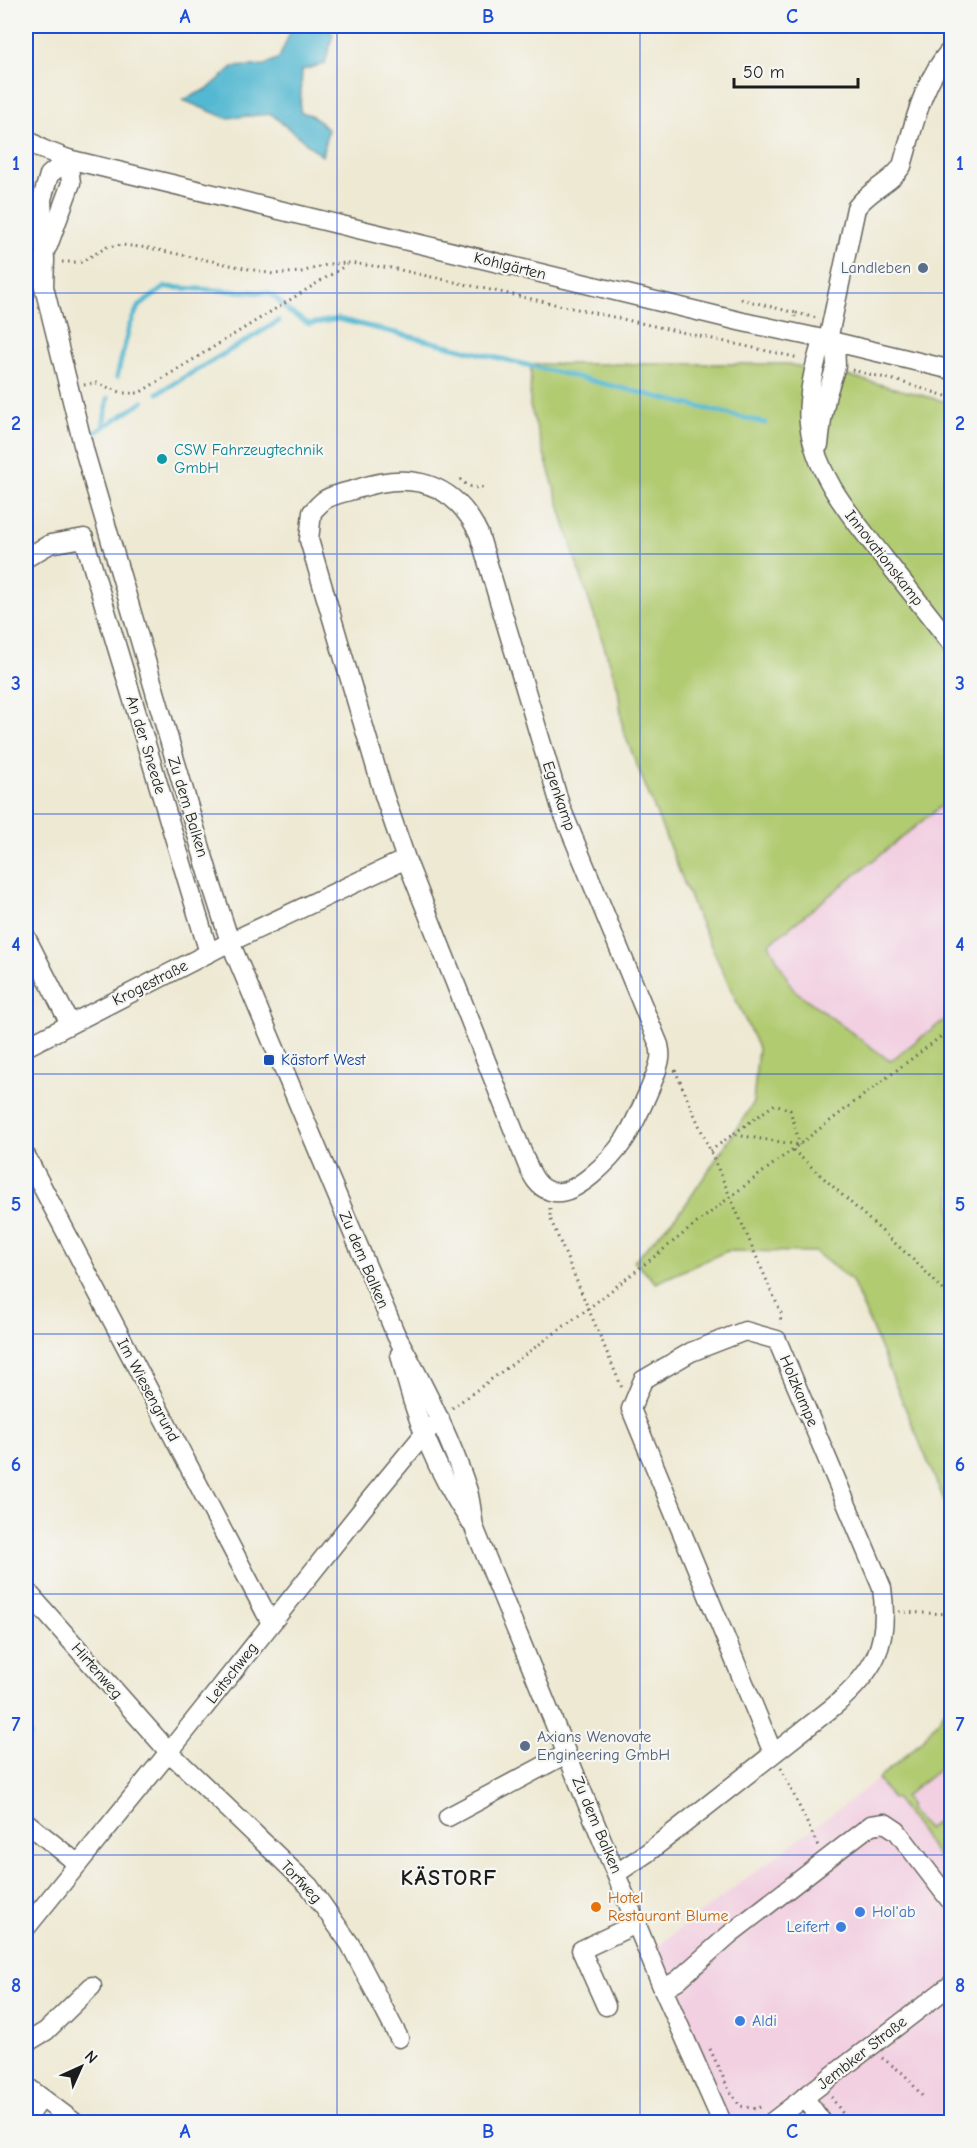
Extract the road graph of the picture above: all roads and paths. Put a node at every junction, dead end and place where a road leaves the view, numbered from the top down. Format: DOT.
graph roads {
  1 [pos="951,48"];
  2 [pos="26,139"];
  3 [pos="68,159"];
  4 [pos="45,260"];
  5 [pos="349,263"];
  6 [pos="829,340"];
  7 [pos="815,362"];
  8 [pos="836,366"];
  9 [pos="951,370"];
  10 [pos="69,390"];
  11 [pos="951,398"];
  12 [pos="822,468"];
  13 [pos="460,479"];
  14 [pos="487,486"];
  15 [pos="26,558"];
  16 [pos="951,644"];
  17 [pos="406,859"];
  18 [pos="26,937"];
  19 [pos="230,942"];
  20 [pos="208,953"];
  21 [pos="70,1024"];
  22 [pos="951,1028"];
  23 [pos="26,1047"];
  24 [pos="661,1055"];
  25 [pos="735,1134"];
  26 [pos="800,1145"];
  27 [pos="792,1150"];
  28 [pos="710,1151"];
  29 [pos="26,1156"];
  30 [pos="549,1191"];
  31 [pos="730,1197"];
  32 [pos="951,1299"];
  33 [pos="589,1308"];
  34 [pos="396,1335"];
  35 [pos="777,1340"];
  36 [pos="631,1409"];
  37 [pos="440,1419"];
  38 [pos="425,1434"];
  39 [pos="474,1527"];
  40 [pos="26,1590"];
  41 [pos="885,1611"];
  42 [pos="951,1614"];
  43 [pos="271,1623"];
  44 [pos="169,1752"];
  45 [pos="773,1753"];
  46 [pos="566,1754"];
  47 [pos="448,1817"];
  48 [pos="26,1822"];
  49 [pos="824,1861"];
  50 [pos="78,1864"];
  51 [pos="617,1873"];
  52 [pos="951,1903"];
  53 [pos="638,1923"];
  54 [pos="26,1928"];
  55 [pos="951,1984"];
  56 [pos="92,1986"];
  57 [pos="663,1989"];
  58 [pos="606,2006"];
  59 [pos="399,2038"];
  60 [pos="706,2040"];
  61 [pos="26,2043"];
  62 [pos="868,2047"];
  63 [pos="821,2084"];
  64 [pos="26,2086"];
  65 [pos="804,2097"];
  66 [pos="41,2098"];
  67 [pos="924,2098"];
  68 [pos="770,2102"];
  69 [pos="26,2120"];
  70 [pos="74,2122"];
  71 [pos="722,2122"];
  72 [pos="772,2122"];
  73 [pos="822,2122"];
  74 [pos="849,2122"];
  1 -- 6 [label="street"];
  2 -- 3 [label="street, Kohlgärten"];
  3 -- 4 [label="street, Zu dem Balken"];
  3 -- 6 [label="street, Kohlgärten"];
  4 -- 5 [label="path"];
  4 -- 10 [label="street, Zu dem Balken"];
  5 -- 7 [label="path"];
  5 -- 10 [label="path"];
  6 -- 7 [label="street, Innovationskamp"];
  6 -- 8 [label="street, Innovationskamp"];
  6 -- 9 [label="street, Kohlgärten"];
  7 -- 12 [label="street, Innovationskamp"];
  8 -- 11 [label="path"];
  8 -- 12 [label="street, Innovationskamp"];
  10 -- 19 [label="street, Zu dem Balken"];
  12 -- 16 [label="street, Innovationskamp"];
  13 -- 14 [label="path"];
  15 -- 20 [label="street, An der Sneede"];
  17 -- 19 [label="street"];
  17 -- 24 [label="street, Egenkamp"];
  17 -- 30 [label="street, Egenkamp"];
  18 -- 21 [label="street"];
  19 -- 20 [label="street, Krogestraße"];
  19 -- 34 [label="street, Zu dem Balken"];
  20 -- 21 [label="street, Krogestraße"];
  21 -- 23 [label="street, Krogestraße"];
  22 -- 26 [label="path"];
  24 -- 28 [label="path"];
  24 -- 30 [label="street"];
  25 -- 26 [label="path"];
  25 -- 26 [label="path"];
  25 -- 28 [label="path"];
  26 -- 27 [label="path"];
  27 -- 31 [label="path"];
  27 -- 32 [label="path"];
  28 -- 31 [label="path"];
  29 -- 43 [label="street, Im Wiesengrund"];
  30 -- 33 [label="path"];
  31 -- 33 [label="path"];
  31 -- 35 [label="path"];
  33 -- 36 [label="path"];
  33 -- 37 [label="path"];
  34 -- 37 [label="street, Zu dem Balken"];
  34 -- 38 [label="street, Zu dem Balken"];
  35 -- 36 [label="street, Holzkampe"];
  35 -- 41 [label="street, Holzkampe"];
  36 -- 45 [label="street"];
  37 -- 38 [label="street, Leitschweg"];
  37 -- 39 [label="street, Zu dem Balken"];
  38 -- 39 [label="street, Zu dem Balken"];
  38 -- 43 [label="street, Leitschweg"];
  39 -- 46 [label="street, Zu dem Balken"];
  40 -- 44 [label="street, Hirtenweg"];
  41 -- 42 [label="path"];
  41 -- 45 [label="street, Holzkampe"];
  43 -- 44 [label="street, Leitschweg"];
  44 -- 50 [label="street, Leitschweg"];
  44 -- 59 [label="street, Torfweg"];
  45 -- 49 [label="path"];
  45 -- 51 [label="street, Holzkampe"];
  46 -- 47 [label="street"];
  46 -- 51 [label="street, Zu dem Balken"];
  48 -- 50 [label="street"];
  49 -- 52 [label="street"];
  49 -- 57 [label="street"];
  50 -- 54 [label="street, Leitschweg"];
  51 -- 53 [label="street, Zu dem Balken"];
  53 -- 57 [label="street, Zu dem Balken"];
  53 -- 58 [label="street"];
  55 -- 62 [label="street, Jembker Straße"];
  56 -- 61 [label="street"];
  57 -- 71 [label="street, Zu dem Balken"];
  60 -- 68 [label="path"];
  62 -- 63 [label="street, Jembker Straße"];
  62 -- 67 [label="path"];
  63 -- 65 [label="street, Jembker Straße"];
  63 -- 74 [label="path"];
  64 -- 66 [label="street"];
  65 -- 72 [label="street, Jembker Straße"];
  65 -- 73 [label="street"];
  66 -- 69 [label="street"];
  66 -- 70 [label="street"];
}
